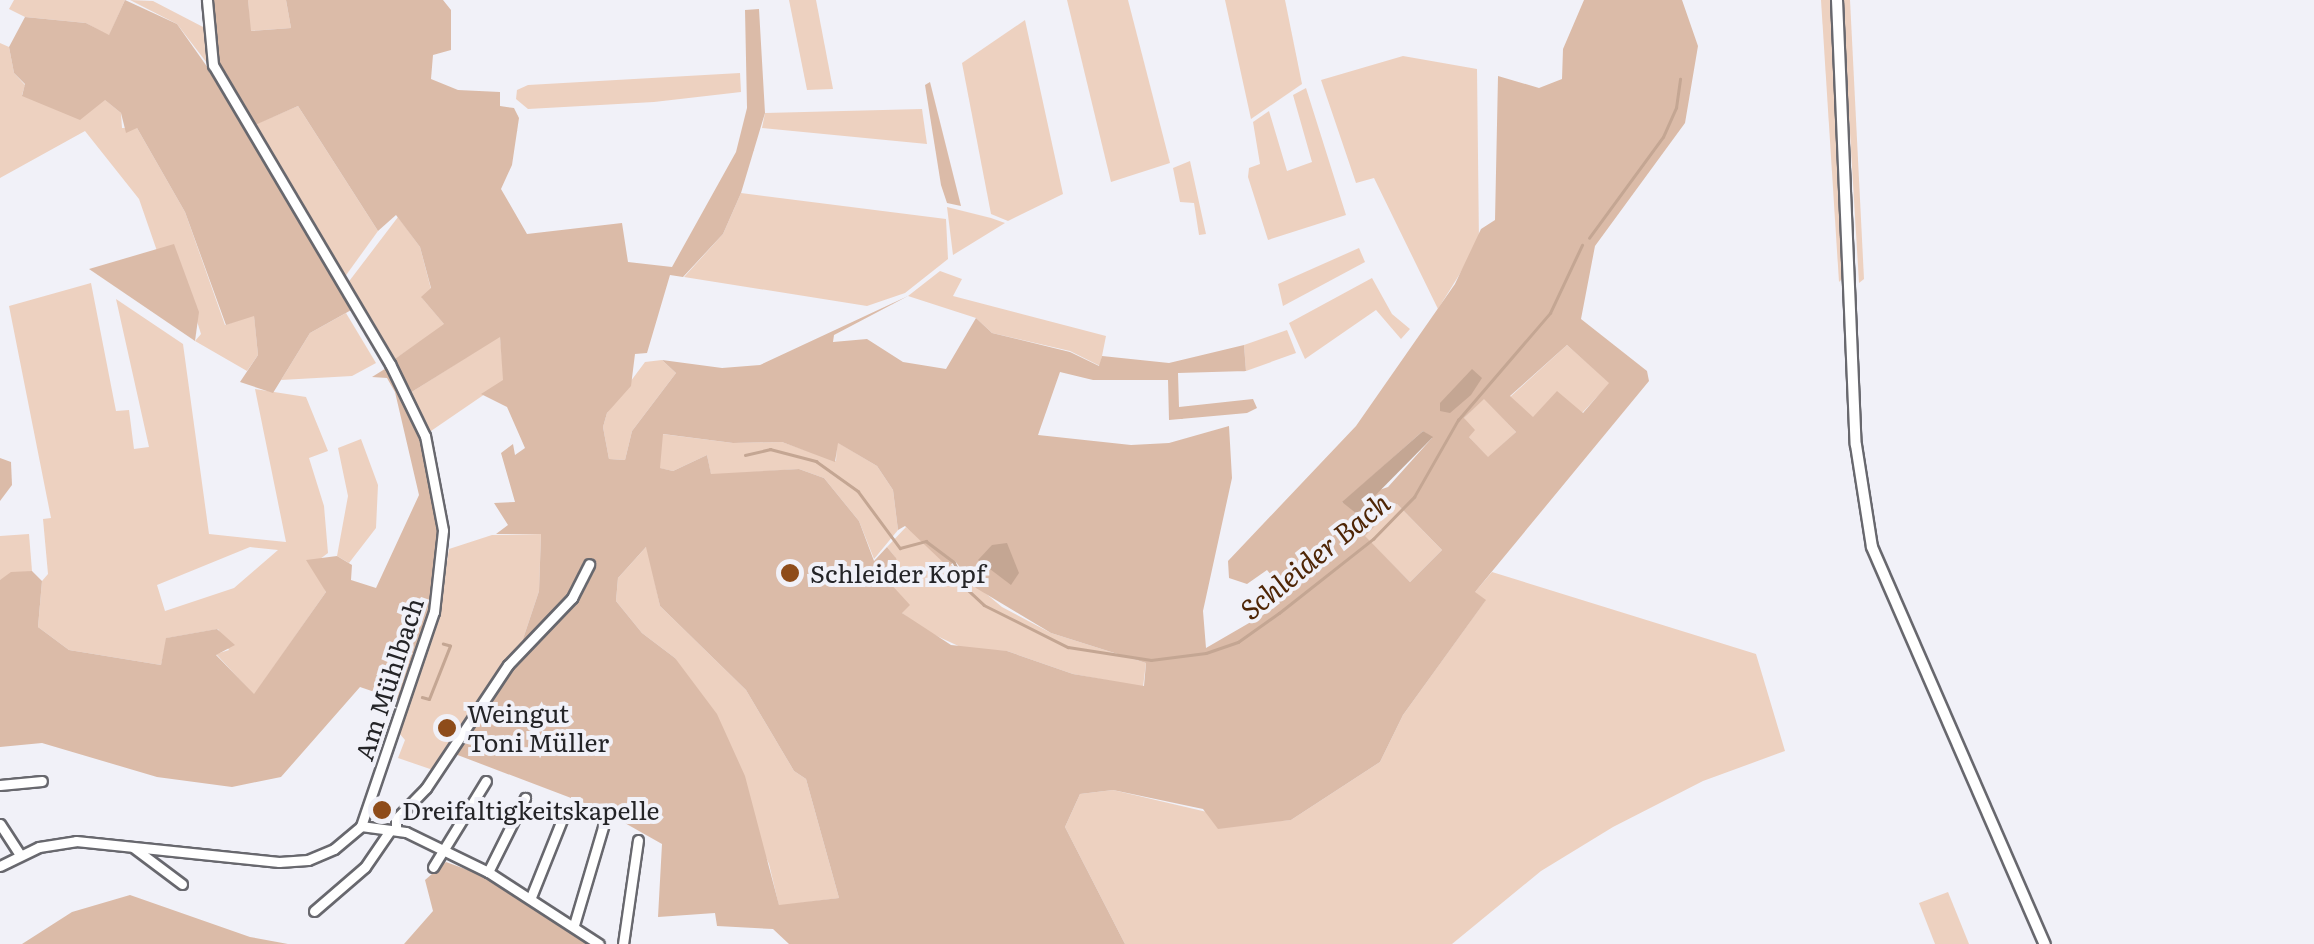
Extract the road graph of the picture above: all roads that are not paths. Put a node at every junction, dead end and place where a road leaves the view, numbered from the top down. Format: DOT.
graph roads {
  1 [pos="206,0"];
  2 [pos="1837,0"];
  3 [pos="589,564"];
  4 [pos="42,781"];
  5 [pos="486,781"];
  6 [pos="0,785"];
  7 [pos="525,798"];
  8 [pos="565,812"];
  9 [pos="0,824"];
  10 [pos="604,824"];
  11 [pos="361,826"];
  12 [pos="392,830"];
  13 [pos="638,840"];
  14 [pos="134,848"];
  15 [pos="444,850"];
  16 [pos="20,855"];
  17 [pos="0,866"];
  18 [pos="433,867"];
  19 [pos="488,872"];
  20 [pos="182,884"];
  21 [pos="531,897"];
  22 [pos="314,911"];
  23 [pos="574,924"];
  24 [pos="599,944"];
  25 [pos="623,944"];
  26 [pos="2045,944"];
  1 -- 11 [label="street, Am Mühlbach"];
  2 -- 26 [label="main road"];
  3 -- 12 [label="street"];
  4 -- 6 [label="street"];
  5 -- 15 [label="street"];
  7 -- 19 [label="street"];
  8 -- 21 [label="street"];
  9 -- 16 [label="street"];
  10 -- 23 [label="street"];
  11 -- 12 [label="street"];
  11 -- 14 [label="street"];
  12 -- 15 [label="street"];
  12 -- 22 [label="street"];
  13 -- 25 [label="street"];
  14 -- 16 [label="street"];
  14 -- 20 [label="street"];
  15 -- 18 [label="street"];
  15 -- 19 [label="street"];
  16 -- 17 [label="street"];
  19 -- 21 [label="street"];
  21 -- 23 [label="street"];
  23 -- 24 [label="street"];
}
